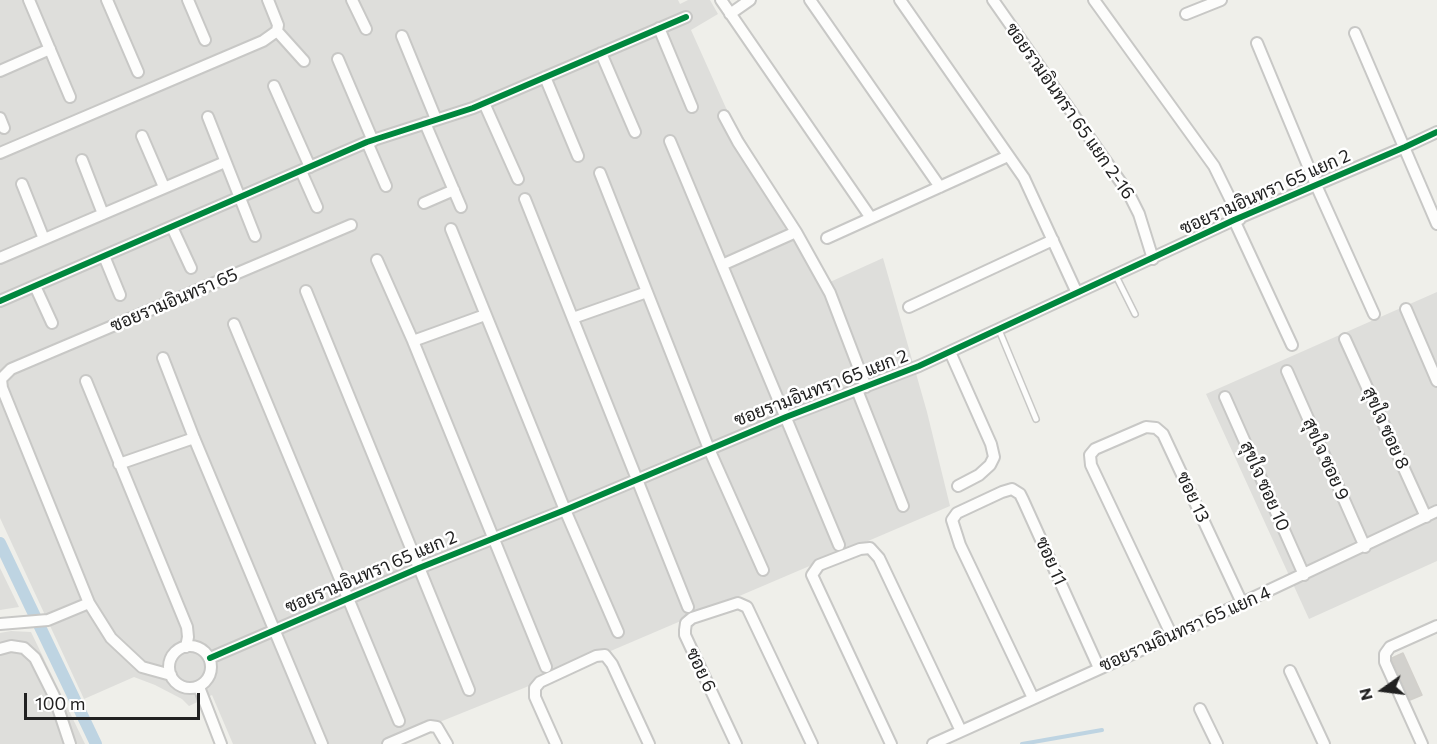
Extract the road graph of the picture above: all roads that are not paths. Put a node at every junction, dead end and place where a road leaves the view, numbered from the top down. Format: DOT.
graph roads {
  1 [pos="29,0"];
  2 [pos="107,0"];
  3 [pos="188,0"];
  4 [pos="268,0"];
  5 [pos="352,0"];
  6 [pos="721,0"];
  7 [pos="750,0"];
  8 [pos="810,0"];
  9 [pos="900,0"];
  10 [pos="993,0"];
  11 [pos="1094,0"];
  12 [pos="1221,0"];
  13 [pos="730,14"];
  14 [pos="1186,14"];
  15 [pos="686,17"];
  16 [pos="659,28"];
  17 [pos="366,29"];
  18 [pos="277,32"];
  19 [pos="1355,33"];
  20 [pos="402,36"];
  21 [pos="205,40"];
  22 [pos="1257,43"];
  23 [pos="50,49"];
  24 [pos="601,53"];
  25 [pos="338,59"];
  26 [pos="304,61"];
  27 [pos="0,71"];
  28 [pos="138,72"];
  29 [pos="545,77"];
  30 [pos="274,86"];
  31 [pos="70,97"];
  32 [pos="484,103"];
  33 [pos="692,107"];
  34 [pos="724,116"];
  35 [pos="208,117"];
  36 [pos="436,119"];
  37 [pos="425,123"];
  38 [pos="635,132"];
  39 [pos="1437,132"];
  40 [pos="142,136"];
  41 [pos="670,141"];
  42 [pos="370,142"];
  43 [pos="1405,147"];
  44 [pos="0,153"];
  45 [pos="578,156"];
  46 [pos="1008,156"];
  47 [pos="82,160"];
  48 [pos="225,162"];
  49 [pos="305,169"];
  50 [pos="600,172"];
  51 [pos="518,179"];
  52 [pos="22,184"];
  53 [pos="1316,184"];
  54 [pos="386,186"];
  55 [pos="940,187"];
  56 [pos="164,188"];
  57 [pos="454,190"];
  58 [pos="239,198"];
  59 [pos="525,199"];
  60 [pos="424,203"];
  61 [pos="317,207"];
  62 [pos="461,207"];
  63 [pos="103,214"];
  64 [pos="871,218"];
  65 [pos="1237,219"];
  66 [pos="1437,224"];
  67 [pos="351,225"];
  68 [pos="172,227"];
  69 [pos="450,229"];
  70 [pos="796,232"];
  71 [pos="255,236"];
  72 [pos="826,238"];
  73 [pos="44,239"];
  74 [pos="1053,240"];
  75 [pos="104,256"];
  76 [pos="0,258"];
  77 [pos="1153,259"];
  78 [pos="377,260"];
  79 [pos="722,265"];
  80 [pos="191,267"];
  81 [pos="1116,276"];
  82 [pos="35,286"];
  83 [pos="306,291"];
  84 [pos="647,292"];
  85 [pos="1077,293"];
  86 [pos="120,295"];
  87 [pos="0,301"];
  88 [pos="909,307"];
  89 [pos="1406,309"];
  90 [pos="1135,314"];
  91 [pos="1374,314"];
  92 [pos="485,315"];
  93 [pos="573,318"];
  94 [pos="52,323"];
  95 [pos="234,324"];
  96 [pos="999,330"];
  97 [pos="1345,339"];
  98 [pos="413,341"];
  99 [pos="1292,345"];
  100 [pos="950,352"];
  101 [pos="163,358"];
  102 [pos="1287,371"];
  103 [pos="1,379"];
  104 [pos="86,381"];
  105 [pos="1437,381"];
  106 [pos="862,388"];
  107 [pos="1226,397"];
  108 [pos="786,417"];
  109 [pos="1036,419"];
  110 [pos="194,438"];
  111 [pos="709,449"];
  112 [pos="119,464"];
  113 [pos="638,480"];
  114 [pos="958,486"];
  115 [pos="903,506"];
  116 [pos="565,510"];
  117 [pos="1437,512"];
  118 [pos="1426,517"];
  119 [pos="493,538"];
  120 [pos="839,545"];
  121 [pos="1365,547"];
  122 [pos="419,568"];
  123 [pos="763,570"];
  124 [pos="1304,575"];
  125 [pos="347,598"];
  126 [pos="89,603"];
  127 [pos="1242,603"];
  128 [pos="688,607"];
  129 [pos="0,624"];
  130 [pos="1437,626"];
  131 [pos="274,629"];
  132 [pos="618,632"];
  133 [pos="1172,636"];
  134 [pos="186,647"];
  135 [pos="0,649"];
  136 [pos="210,658"];
  137 [pos="546,667"];
  138 [pos="1099,668"];
  139 [pos="1290,670"];
  140 [pos="171,675"];
  141 [pos="199,687"];
  142 [pos="469,690"];
  143 [pos="1033,698"];
  144 [pos="1200,709"];
  145 [pos="399,721"];
  146 [pos="961,731"];
  147 [pos="390,743"];
  148 [pos="70,744"];
  149 [pos="221,744"];
  150 [pos="322,744"];
  151 [pos="447,744"];
  152 [pos="556,744"];
  153 [pos="650,744"];
  154 [pos="736,744"];
  155 [pos="812,744"];
  156 [pos="891,744"];
  157 [pos="933,744"];
  158 [pos="1217,744"];
  159 [pos="1324,744"];
  160 [pos="1422,744"];
  1 -- 23 [label="street"];
  2 -- 28 [label="street"];
  3 -- 21 [label="street"];
  4 -- 18 [label="street"];
  5 -- 17 [label="street"];
  6 -- 13 [label="street"];
  7 -- 13 [label="street"];
  8 -- 55 [label="street"];
  9 -- 46 [label="street"];
  10 -- 77 [label="street, ซอยรามอินทรา 65 แยก 2-16"];
  11 -- 65 [label="street"];
  12 -- 14 [label="street"];
  13 -- 64 [label="street"];
  15 -- 16 [label="street"];
  16 -- 24 [label="street"];
  16 -- 33 [label="street"];
  18 -- 26 [label="street"];
  18 -- 44 [label="street"];
  19 -- 43 [label="street"];
  20 -- 36 [label="street"];
  22 -- 53 [label="street"];
  23 -- 27 [label="street"];
  23 -- 31 [label="street"];
  24 -- 29 [label="street"];
  24 -- 38 [label="street"];
  25 -- 42 [label="street"];
  29 -- 32 [label="street"];
  29 -- 45 [label="street"];
  30 -- 49 [label="street"];
  32 -- 36 [label="street"];
  32 -- 51 [label="street"];
  34 -- 70 [label="street"];
  35 -- 48 [label="street"];
  36 -- 37 [label="street"];
  37 -- 42 [label="street"];
  37 -- 57 [label="street"];
  39 -- 43 [label="street, ซอยรามอินทรา 65 แยก 2"];
  40 -- 56 [label="street"];
  41 -- 79 [label="street"];
  42 -- 49 [label="street"];
  42 -- 54 [label="street"];
  43 -- 53 [label="street, ซอยรามอินทรา 65 แยก 2"];
  43 -- 66 [label="street"];
  46 -- 55 [label="street"];
  46 -- 74 [label="street"];
  47 -- 63 [label="street"];
  48 -- 56 [label="street"];
  48 -- 58 [label="street"];
  49 -- 58 [label="street"];
  49 -- 61 [label="street"];
  50 -- 84 [label="street"];
  52 -- 73 [label="street"];
  53 -- 65 [label="street, ซอยรามอินทรา 65 แยก 2"];
  53 -- 91 [label="street"];
  55 -- 64 [label="street"];
  56 -- 63 [label="street"];
  57 -- 60 [label="street"];
  57 -- 62 [label="street"];
  58 -- 68 [label="street"];
  58 -- 71 [label="street"];
  59 -- 93 [label="street"];
  63 -- 73 [label="street"];
  64 -- 72 [label="street"];
  65 -- 77 [label="street, ซอยรามอินทรา 65 แยก 2"];
  65 -- 99 [label="street"];
  67 -- 103 [label="street, ซอยรามอินทรา 65"];
  68 -- 75 [label="street"];
  68 -- 80 [label="street"];
  69 -- 92 [label="street"];
  70 -- 79 [label="street"];
  70 -- 106 [label="street"];
  73 -- 76 [label="street"];
  74 -- 85 [label="street"];
  74 -- 88 [label="street"];
  75 -- 82 [label="street"];
  75 -- 86 [label="street"];
  77 -- 81 [label="street, ซอยรามอินทรา 65 แยก 2"];
  78 -- 98 [label="street"];
  79 -- 108 [label="street"];
  81 -- 85 [label="street, ซอยรามอินทรา 65 แยก 2"];
  81 -- 90 [label="lane"];
  82 -- 87 [label="street"];
  82 -- 94 [label="street"];
  83 -- 122 [label="street"];
  84 -- 93 [label="street"];
  84 -- 111 [label="street"];
  85 -- 96 [label="street, ซอยรามอินทรา 65 แยก 2"];
  89 -- 105 [label="street"];
  92 -- 98 [label="street"];
  92 -- 116 [label="street"];
  93 -- 113 [label="street"];
  95 -- 125 [label="street"];
  96 -- 100 [label="street, ซอยรามอินทรา 65 แยก 2"];
  96 -- 109 [label="lane"];
  97 -- 118 [label="street, สุขใจ ซอย 8"];
  98 -- 119 [label="street"];
  100 -- 106 [label="street, ซอยรามอินทรา 65 แยก 2"];
  100 -- 114 [label="street"];
  101 -- 110 [label="street"];
  102 -- 121 [label="street, สุขใจ ซอย 9"];
  103 -- 126 [label="street"];
  104 -- 112 [label="street"];
  106 -- 108 [label="street, ซอยรามอินทรา 65 แยก 2"];
  106 -- 115 [label="street"];
  107 -- 124 [label="street, สุขใจ ซอย 10"];
  108 -- 111 [label="street, ซอยรามอินทรา 65 แยก 2"];
  108 -- 120 [label="street"];
  110 -- 112 [label="street"];
  110 -- 131 [label="street"];
  111 -- 113 [label="street, ซอยรามอินทรา 65 แยก 2"];
  111 -- 123 [label="street"];
  112 -- 134 [label="street"];
  113 -- 116 [label="street, ซอยรามอินทรา 65 แยก 2"];
  113 -- 128 [label="street"];
  116 -- 119 [label="street, ซอยรามอินทรา 65 แยก 2"];
  116 -- 132 [label="street"];
  117 -- 118 [label="street, ซอยรามอินทรา 65 แยก 4"];
  118 -- 121 [label="street, ซอยรามอินทรา 65 แยก 4"];
  119 -- 122 [label="street, ซอยรามอินทรา 65 แยก 2"];
  119 -- 137 [label="street"];
  121 -- 124 [label="street, ซอยรามอินทรา 65 แยก 4"];
  122 -- 125 [label="street, ซอยรามอินทรา 65 แยก 2"];
  122 -- 142 [label="street"];
  124 -- 127 [label="street, ซอยรามอินทรา 65 แยก 4"];
  125 -- 131 [label="street, ซอยรามอินทรา 65 แยก 2"];
  125 -- 145 [label="street"];
  126 -- 129 [label="street"];
  126 -- 140 [label="street"];
  127 -- 133 [label="street, ซอยรามอินทรา 65 แยก 4"];
  127 -- 133 [label="street, ซอย 13"];
  130 -- 160 [label="street"];
  131 -- 136 [label="street, ซอยรามอินทรา 65 แยก 2"];
  131 -- 150 [label="street"];
  133 -- 138 [label="street, ซอยรามอินทรา 65 แยก 4"];
  134 -- 136 [label="street"];
  134 -- 140 [label="street"];
  135 -- 148 [label="street"];
  136 -- 141 [label="street"];
  138 -- 143 [label="street, ซอยรามอินทรา 65 แยก 4"];
  138 -- 143 [label="street, ซอย 11"];
  139 -- 159 [label="street"];
  140 -- 141 [label="street"];
  141 -- 149 [label="street"];
  143 -- 146 [label="street, ซอยรามอินทรา 65 แยก 4"];
  144 -- 158 [label="street"];
  146 -- 156 [label="street"];
  146 -- 157 [label="street, ซอยรามอินทรา 65 แยก 4"];
  147 -- 151 [label="street"];
  152 -- 153 [label="street"];
  154 -- 155 [label="street, ซอย 6"];
}
